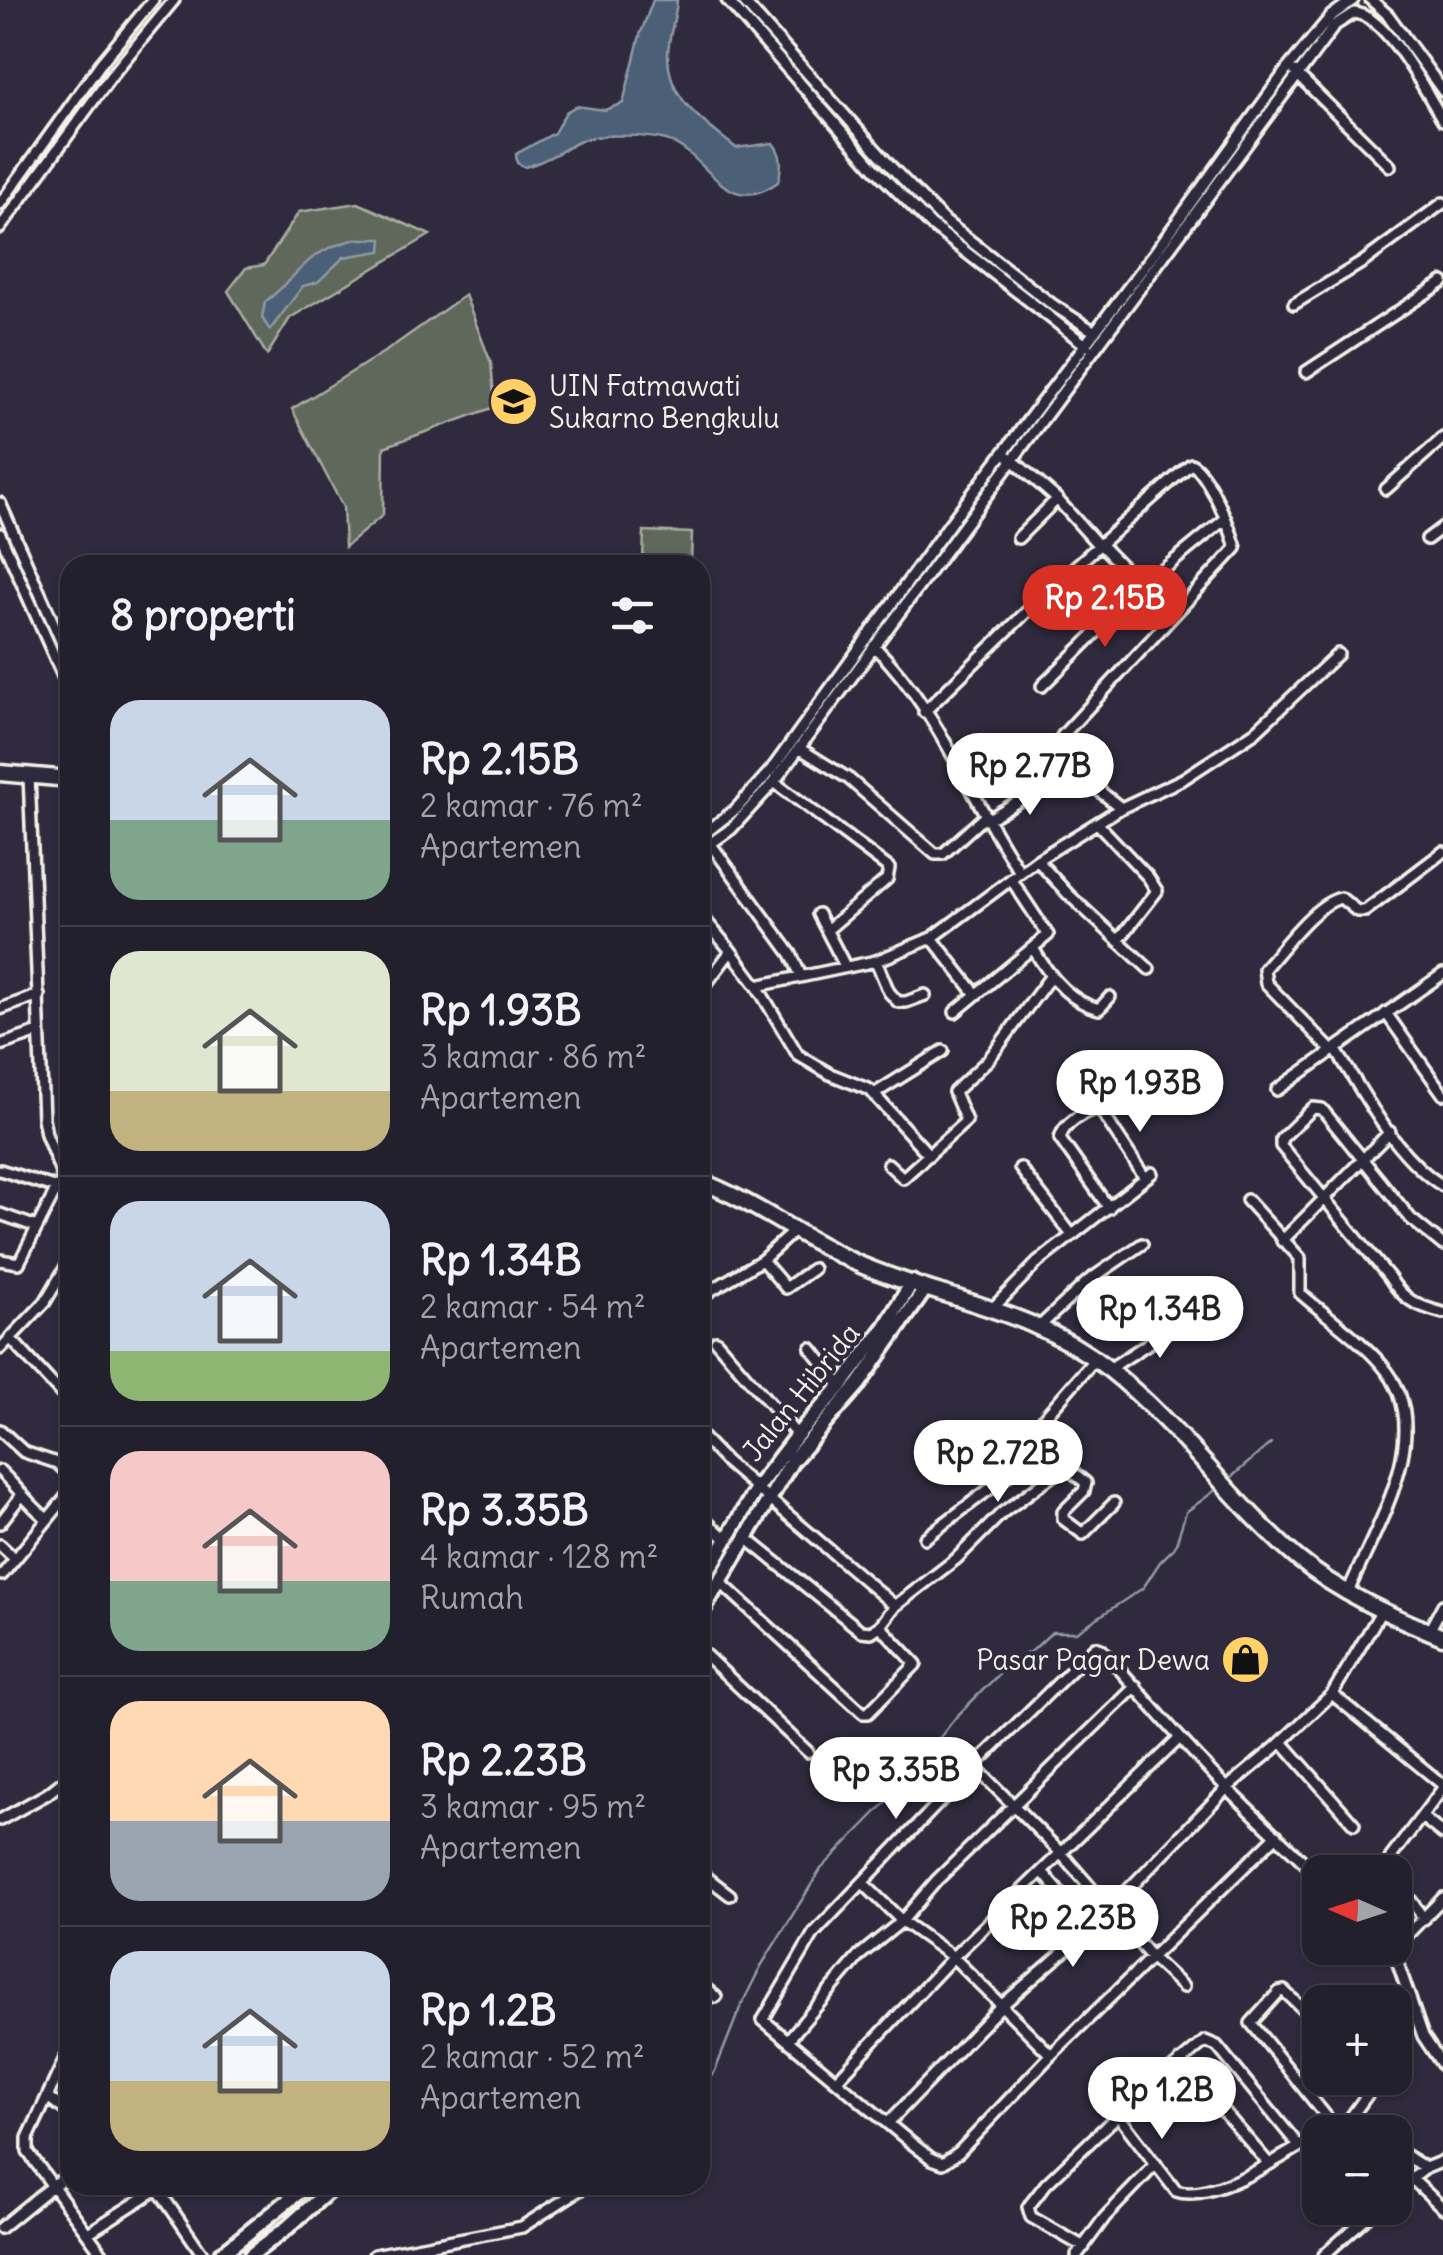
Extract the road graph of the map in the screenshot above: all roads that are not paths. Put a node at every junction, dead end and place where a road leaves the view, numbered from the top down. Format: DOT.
graph roads {
  1 [pos="153,0"];
  2 [pos="174,0"];
  3 [pos="726,0"];
  4 [pos="742,0"];
  5 [pos="1353,0"];
  6 [pos="1371,0"];
  7 [pos="1292,71"];
  8 [pos="1443,91"];
  9 [pos="1443,120"];
  10 [pos="1390,166"];
  11 [pos="1443,202"];
  12 [pos="0,204"];
  13 [pos="0,228"];
  14 [pos="1145,272"];
  15 [pos="1443,282"];
  16 [pos="1045,298"];
  17 [pos="1294,304"];
  18 [pos="1038,308"];
  19 [pos="1095,332"];
  20 [pos="1089,348"];
  21 [pos="1306,372"];
  22 [pos="1443,439"];
  23 [pos="1007,456"];
  24 [pos="1386,489"];
  25 [pos="1057,498"];
  26 [pos="0,502"];
  27 [pos="1224,520"];
  28 [pos="956,524"];
  29 [pos="1443,527"];
  30 [pos="0,534"];
  31 [pos="1018,538"];
  32 [pos="1427,538"];
  33 [pos="1100,546"];
  34 [pos="1142,587"];
  35 [pos="1174,613"];
  36 [pos="60,638"];
  37 [pos="874,646"];
  38 [pos="1338,654"];
  39 [pos="853,664"];
  40 [pos="60,669"];
  41 [pos="1042,686"];
  42 [pos="924,712"];
  43 [pos="799,748"];
  44 [pos="1073,770"];
  45 [pos="0,773"];
  46 [pos="29,775"];
  47 [pos="60,778"];
  48 [pos="774,782"];
  49 [pos="1121,808"];
  50 [pos="986,818"];
  51 [pos="1098,824"];
  52 [pos="710,836"];
  53 [pos="710,837"];
  54 [pos="710,841"];
  55 [pos="1443,852"];
  56 [pos="1037,860"];
  57 [pos="1015,875"];
  58 [pos="818,914"];
  59 [pos="710,926"];
  60 [pos="827,930"];
  61 [pos="932,938"];
  62 [pos="1118,941"];
  63 [pos="1033,948"];
  64 [pos="731,951"];
  65 [pos="876,961"];
  66 [pos="845,966"];
  67 [pos="1149,969"];
  68 [pos="1443,974"];
  69 [pos="801,976"];
  70 [pos="1050,978"];
  71 [pos="710,979"];
  72 [pos="757,986"];
  73 [pos="976,993"];
  74 [pos="39,995"];
  75 [pos="925,995"];
  76 [pos="1110,998"];
  77 [pos="0,1009"];
  78 [pos="954,1012"];
  79 [pos="1386,1013"];
  80 [pos="39,1032"];
  81 [pos="0,1045"];
  82 [pos="1333,1050"];
  83 [pos="943,1051"];
  84 [pos="1277,1090"];
  85 [pos="874,1094"];
  86 [pos="1443,1094"];
  87 [pos="1390,1132"];
  88 [pos="928,1155"];
  89 [pos="1362,1158"];
  90 [pos="888,1164"];
  91 [pos="1020,1168"];
  92 [pos="0,1170"];
  93 [pos="60,1170"];
  94 [pos="60,1186"];
  95 [pos="710,1186"];
  96 [pos="1443,1186"];
  97 [pos="60,1196"];
  98 [pos="1324,1197"];
  99 [pos="1247,1200"];
  100 [pos="1110,1208"];
  101 [pos="0,1214"];
  102 [pos="37,1227"];
  103 [pos="794,1232"];
  104 [pos="1072,1235"];
  105 [pos="1282,1241"];
  106 [pos="1142,1244"];
  107 [pos="1443,1245"];
  108 [pos="0,1260"];
  109 [pos="762,1260"];
  110 [pos="813,1269"];
  111 [pos="60,1276"];
  112 [pos="919,1285"];
  113 [pos="710,1291"];
  114 [pos="994,1308"];
  115 [pos="1443,1313"];
  116 [pos="1189,1317"];
  117 [pos="1040,1326"];
  118 [pos="10,1338"];
  119 [pos="716,1341"];
  120 [pos="810,1348"];
  121 [pos="0,1349"];
  122 [pos="1094,1360"];
  123 [pos="1109,1369"];
  124 [pos="841,1386"];
  125 [pos="60,1392"];
  126 [pos="0,1430"];
  127 [pos="796,1435"];
  128 [pos="1049,1444"];
  129 [pos="710,1445"];
  130 [pos="60,1465"];
  131 [pos="1066,1466"];
  132 [pos="0,1472"];
  133 [pos="758,1486"];
  134 [pos="21,1496"];
  135 [pos="768,1498"];
  136 [pos="1114,1503"];
  137 [pos="60,1504"];
  138 [pos="47,1519"];
  139 [pos="0,1523"];
  140 [pos="710,1525"];
  141 [pos="725,1538"];
  142 [pos="745,1538"];
  143 [pos="926,1538"];
  144 [pos="0,1544"];
  145 [pos="15,1560"];
  146 [pos="710,1566"];
  147 [pos="2,1575"];
  148 [pos="719,1581"];
  149 [pos="1349,1590"];
  150 [pos="710,1597"];
  151 [pos="895,1606"];
  152 [pos="1443,1606"];
  153 [pos="1382,1610"];
  154 [pos="880,1626"];
  155 [pos="1436,1634"];
  156 [pos="710,1659"];
  157 [pos="1136,1686"];
  158 [pos="1332,1694"];
  159 [pos="1180,1738"];
  160 [pos="1282,1742"];
  161 [pos="808,1752"];
  162 [pos="974,1766"];
  163 [pos="60,1784"];
  164 [pos="1443,1787"];
  165 [pos="1227,1788"];
  166 [pos="1014,1806"];
  167 [pos="1422,1817"];
  168 [pos="0,1820"];
  169 [pos="1354,1824"];
  170 [pos="1443,1834"];
  171 [pos="1277,1835"];
  172 [pos="1060,1852"];
  173 [pos="1392,1855"];
  174 [pos="1302,1860"];
  175 [pos="1042,1871"];
  176 [pos="710,1879"];
  177 [pos="863,1884"];
  178 [pos="730,1894"];
  179 [pos="1443,1898"];
  180 [pos="1412,1901"];
  181 [pos="1108,1909"];
  182 [pos="1424,1918"];
  183 [pos="902,1920"];
  184 [pos="1090,1929"];
  185 [pos="1412,1930"];
  186 [pos="953,1958"];
  187 [pos="1152,1958"];
  188 [pos="1397,1965"];
  189 [pos="1183,1988"];
  190 [pos="710,1992"];
  191 [pos="716,1997"];
  192 [pos="1000,2007"];
  193 [pos="1302,2008"];
  194 [pos="788,2040"];
  195 [pos="1050,2055"];
  196 [pos="1180,2061"];
  197 [pos="1443,2066"];
  198 [pos="60,2072"];
  199 [pos="836,2080"];
  200 [pos="1302,2086"];
  201 [pos="1309,2095"];
  202 [pos="49,2098"];
  203 [pos="60,2106"];
  204 [pos="1118,2115"];
  205 [pos="1325,2115"];
  206 [pos="888,2122"];
  207 [pos="1302,2144"];
  208 [pos="1299,2146"];
  209 [pos="1412,2159"];
  210 [pos="1443,2161"];
  211 [pos="1156,2164"];
  212 [pos="1269,2164"];
  213 [pos="1426,2168"];
  214 [pos="1412,2177"];
  215 [pos="1412,2179"];
  216 [pos="60,2180"];
  217 [pos="53,2184"];
  218 [pos="60,2194"];
  219 [pos="61,2195"];
  220 [pos="145,2195"];
  221 [pos="163,2195"];
  222 [pos="295,2195"];
  223 [pos="323,2195"];
  224 [pos="572,2195"];
  225 [pos="1443,2208"];
  226 [pos="1358,2225"];
  227 [pos="0,2228"];
  228 [pos="88,2233"];
  229 [pos="1080,2251"];
  230 [pos="103,2255"];
  231 [pos="204,2255"];
  232 [pos="220,2255"];
  233 [pos="251,2255"];
  234 [pos="374,2255"];
  235 [pos="1324,2255"];
  1 -- 12 [label="street"];
  2 -- 13 [label="street"];
  3 -- 18 [label="street"];
  4 -- 16 [label="street"];
  5 -- 7 [label="street"];
  6 -- 8 [label="street"];
  7 -- 9 [label="street"];
  7 -- 10 [label="street"];
  7 -- 14 [label="street"];
  11 -- 17 [label="street"];
  14 -- 19 [label="street"];
  14 -- 20 [label="street"];
  15 -- 21 [label="street"];
  16 -- 18 [label="street"];
  16 -- 19 [label="street"];
  18 -- 20 [label="street"];
  19 -- 20 [label="street"];
  20 -- 23 [label="street"];
  22 -- 24 [label="street"];
  23 -- 25 [label="street"];
  23 -- 28 [label="street"];
  25 -- 31 [label="street"];
  25 -- 33 [label="street"];
  26 -- 36 [label="street"];
  27 -- 33 [label="street"];
  27 -- 34 [label="street"];
  27 -- 35 [label="street"];
  28 -- 37 [label="street"];
  28 -- 39 [label="street"];
  29 -- 32 [label="street"];
  30 -- 40 [label="street"];
  33 -- 34 [label="street"];
  33 -- 42 [label="street"];
  34 -- 35 [label="street"];
  34 -- 41 [label="street"];
  35 -- 50 [label="street"];
  37 -- 39 [label="street"];
  37 -- 42 [label="street"];
  38 -- 49 [label="street"];
  39 -- 43 [label="street"];
  39 -- 52 [label="street"];
  42 -- 50 [label="street"];
  43 -- 48 [label="street"];
  43 -- 50 [label="street"];
  44 -- 49 [label="street"];
  45 -- 46 [label="highway"];
  46 -- 47 [label="highway"];
  46 -- 74 [label="street"];
  48 -- 53 [label="street"];
  48 -- 60 [label="street"];
  49 -- 51 [label="street"];
  50 -- 57 [label="street"];
  51 -- 56 [label="street"];
  51 -- 62 [label="street"];
  54 -- 69 [label="street"];
  55 -- 82 [label="street"];
  56 -- 57 [label="street"];
  56 -- 62 [label="street"];
  57 -- 61 [label="street"];
  57 -- 63 [label="street"];
  58 -- 60 [label="street"];
  59 -- 64 [label="street"];
  60 -- 66 [label="street"];
  61 -- 65 [label="street"];
  61 -- 73 [label="street"];
  62 -- 67 [label="street"];
  63 -- 70 [label="street"];
  63 -- 73 [label="street"];
  64 -- 71 [label="street"];
  64 -- 72 [label="street"];
  65 -- 66 [label="street"];
  65 -- 75 [label="street"];
  66 -- 69 [label="street"];
  68 -- 79 [label="street"];
  69 -- 72 [label="street"];
  70 -- 76 [label="street"];
  70 -- 88 [label="street"];
  72 -- 85 [label="street"];
  73 -- 78 [label="street"];
  74 -- 77 [label="street"];
  74 -- 80 [label="street"];
  79 -- 82 [label="street"];
  79 -- 86 [label="street"];
  80 -- 81 [label="street"];
  80 -- 93 [label="street"];
  82 -- 84 [label="street"];
  82 -- 87 [label="street"];
  83 -- 85 [label="street"];
  85 -- 88 [label="street"];
  87 -- 89 [label="street"];
  87 -- 96 [label="street"];
  88 -- 90 [label="street"];
  89 -- 98 [label="street"];
  89 -- 98 [label="street"];
  89 -- 107 [label="street"];
  91 -- 104 [label="street"];
  92 -- 94 [label="street"];
  95 -- 103 [label="highway"];
  97 -- 102 [label="street"];
  98 -- 105 [label="street"];
  98 -- 115 [label="street"];
  99 -- 105 [label="street"];
  100 -- 100 [label="street"];
  100 -- 104 [label="street"];
  101 -- 102 [label="street"];
  102 -- 108 [label="street"];
  103 -- 109 [label="street"];
  103 -- 112 [label="highway"];
  104 -- 114 [label="street"];
  105 -- 149 [label="street"];
  106 -- 117 [label="street"];
  109 -- 110 [label="street"];
  109 -- 113 [label="street"];
  111 -- 118 [label="street"];
  112 -- 114 [label="highway"];
  112 -- 124 [label="main road, Jalan Hibrida"];
  112 -- 135 [label="main road"];
  114 -- 117 [label="highway"];
  116 -- 123 [label="street"];
  117 -- 122 [label="highway"];
  118 -- 121 [label="street"];
  118 -- 125 [label="street"];
  119 -- 127 [label="street"];
  120 -- 124 [label="street"];
  122 -- 123 [label="highway"];
  122 -- 128 [label="street"];
  123 -- 149 [label="highway"];
  124 -- 127 [label="main road, Jalan Hibrida"];
  126 -- 130 [label="street"];
  127 -- 133 [label="main road, Jalan Hibrida"];
  128 -- 131 [label="street"];
  128 -- 143 [label="street"];
  129 -- 133 [label="street"];
  131 -- 136 [label="street"];
  131 -- 151 [label="street"];
  132 -- 134 [label="street"];
  133 -- 135 [label="street"];
  133 -- 141 [label="main road, Jalan Hibrida"];
  134 -- 138 [label="street"];
  134 -- 139 [label="street"];
  135 -- 142 [label="main road"];
  135 -- 151 [label="street"];
  137 -- 138 [label="street"];
  138 -- 145 [label="street"];
  140 -- 141 [label="street"];
  141 -- 146 [label="main road, Jalan Hibrida"];
  142 -- 148 [label="main road"];
  142 -- 154 [label="street"];
  144 -- 145 [label="street"];
  145 -- 147 [label="street"];
  148 -- 150 [label="main road"];
  148 -- 154 [label="street"];
  149 -- 153 [label="highway"];
  151 -- 154 [label="street"];
  152 -- 155 [label="street"];
  153 -- 155 [label="highway"];
  153 -- 158 [label="street"];
  156 -- 161 [label="street"];
  157 -- 159 [label="street"];
  157 -- 162 [label="street"];
  157 -- 166 [label="street"];
  158 -- 160 [label="street"];
  158 -- 164 [label="street"];
  159 -- 165 [label="street"];
  159 -- 172 [label="street"];
  160 -- 165 [label="street"];
  160 -- 169 [label="street"];
  162 -- 166 [label="street"];
  162 -- 177 [label="street"];
  163 -- 168 [label="street"];
  164 -- 167 [label="street"];
  165 -- 171 [label="street"];
  165 -- 181 [label="street"];
  166 -- 172 [label="street"];
  166 -- 183 [label="street"];
  167 -- 170 [label="street"];
  167 -- 173 [label="street"];
  171 -- 174 [label="street"];
  171 -- 187 [label="street"];
  172 -- 175 [label="street"];
  172 -- 181 [label="street"];
  175 -- 184 [label="street"];
  175 -- 186 [label="street"];
  176 -- 178 [label="street"];
  177 -- 183 [label="street"];
  177 -- 194 [label="street"];
  179 -- 182 [label="street"];
  180 -- 182 [label="street"];
  181 -- 184 [label="street"];
  181 -- 187 [label="street"];
  182 -- 185 [label="street"];
  183 -- 186 [label="street"];
  183 -- 194 [label="street"];
  184 -- 192 [label="street"];
  186 -- 192 [label="street"];
  186 -- 199 [label="street"];
  187 -- 189 [label="street"];
  187 -- 195 [label="street"];
  188 -- 197 [label="street"];
  190 -- 191 [label="street"];
  192 -- 195 [label="street"];
  192 -- 206 [label="street"];
  193 -- 200 [label="street"];
  194 -- 199 [label="street"];
  195 -- 206 [label="street"];
  196 -- 204 [label="street"];
  196 -- 208 [label="street"];
  196 -- 212 [label="street"];
  198 -- 202 [label="street"];
  199 -- 206 [label="street"];
  201 -- 205 [label="street"];
  202 -- 203 [label="street"];
  202 -- 217 [label="street"];
  204 -- 211 [label="street"];
  204 -- 229 [label="street"];
  207 -- 208 [label="street"];
  208 -- 212 [label="street"];
  209 -- 213 [label="street"];
  210 -- 213 [label="street"];
  211 -- 212 [label="street"];
  211 -- 229 [label="street"];
  213 -- 214 [label="street"];
  215 -- 225 [label="street"];
  216 -- 217 [label="street"];
  217 -- 218 [label="street"];
  217 -- 227 [label="street"];
  219 -- 228 [label="street"];
  220 -- 228 [label="street"];
  221 -- 231 [label="street"];
  222 -- 232 [label="main road"];
  223 -- 233 [label="main road"];
  224 -- 234 [label="street"];
  226 -- 235 [label="street"];
  228 -- 230 [label="street"];
}
